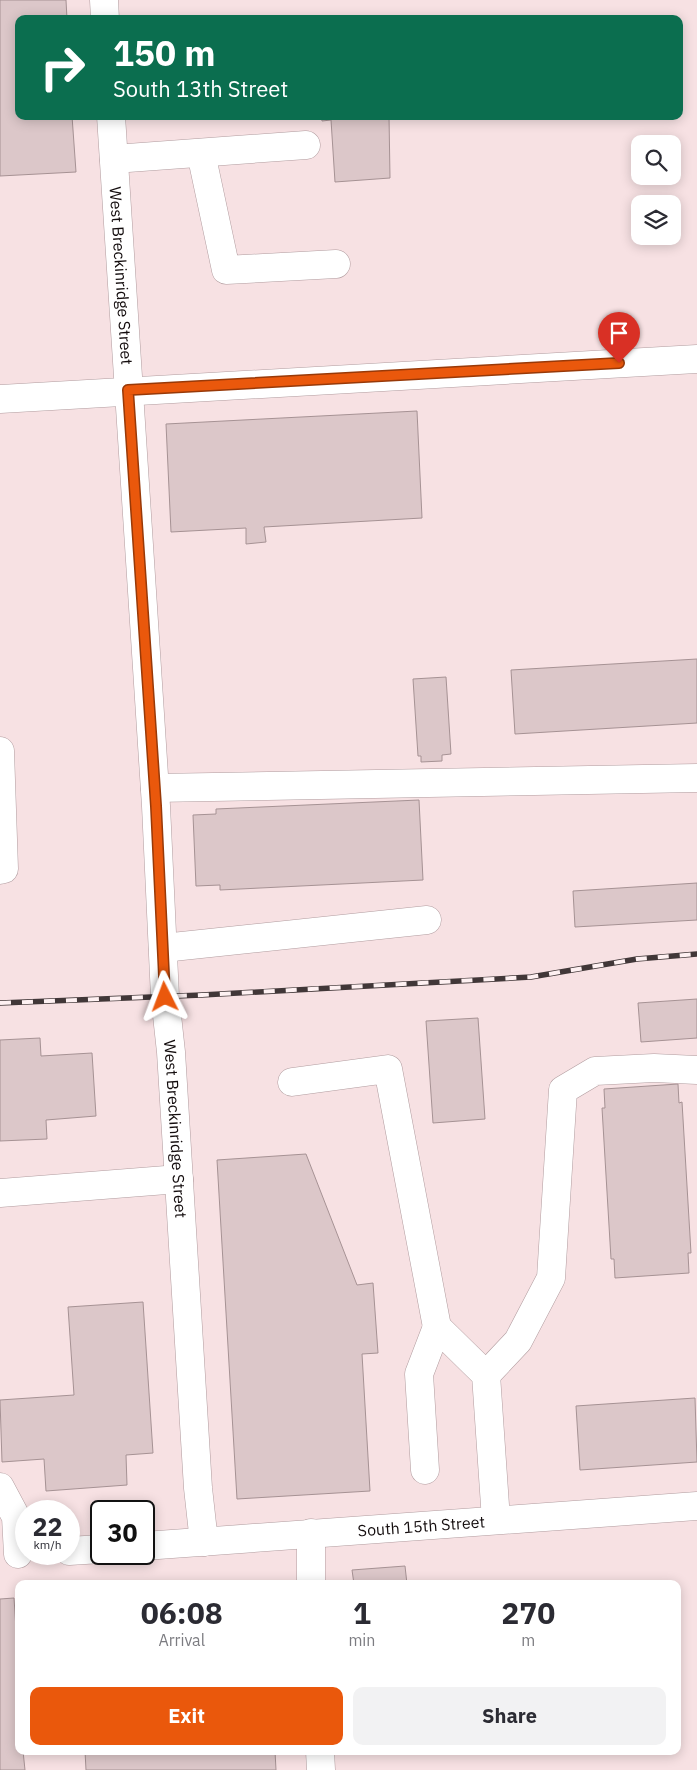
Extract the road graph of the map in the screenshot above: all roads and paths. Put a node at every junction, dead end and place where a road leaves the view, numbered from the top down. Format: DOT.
graph roads {
  1 [pos="104,0"];
  2 [pos="105,15"];
  3 [pos="111,120"];
  4 [pos="306,145"];
  5 [pos="201,153"];
  6 [pos="114,159"];
  7 [pos="336,264"];
  8 [pos="697,359"];
  9 [pos="128,390"];
  10 [pos="0,399"];
  11 [pos="0,751"];
  12 [pos="697,778"];
  13 [pos="155,788"];
  14 [pos="0,870"];
  15 [pos="426,920"];
  16 [pos="163,948"];
  17 [pos="697,1070"];
  18 [pos="292,1082"];
  19 [pos="179,1179"];
  20 [pos="0,1193"];
  21 [pos="437,1327"];
  22 [pos="486,1375"];
  23 [pos="424,1470"];
  24 [pos="0,1487"];
  25 [pos="697,1506"];
  26 [pos="15,1515"];
  27 [pos="496,1520"];
  28 [pos="311,1533"];
  29 [pos="204,1542"];
  30 [pos="155,1545"];
  31 [pos="312,1580"];
  32 [pos="320,1755"];
  33 [pos="321,1770"];
  1 -- 2 [label="street"];
  3 -- 6 [label="street, West Breckinridge Street"];
  4 -- 5 [label="street"];
  5 -- 6 [label="street"];
  5 -- 7 [label="street"];
  6 -- 9 [label="street, West Breckinridge Street"];
  8 -- 9 [label="street"];
  9 -- 10 [label="street"];
  9 -- 13 [label="street, West Breckinridge Street"];
  11 -- 14 [label="street"];
  12 -- 13 [label="street"];
  13 -- 16 [label="street, West Breckinridge Street"];
  15 -- 16 [label="street"];
  16 -- 19 [label="street, West Breckinridge Street"];
  17 -- 22 [label="street"];
  18 -- 21 [label="street"];
  19 -- 20 [label="street"];
  19 -- 29 [label="street, West Breckinridge Street"];
  21 -- 22 [label="street"];
  21 -- 23 [label="street"];
  22 -- 27 [label="street"];
  24 -- 26 [label="street"];
  25 -- 27 [label="street, South 15th Street"];
  27 -- 28 [label="street, South 15th Street"];
  28 -- 29 [label="street, South 15th Street"];
  28 -- 31 [label="street"];
  29 -- 30 [label="street, South 15th Street"];
  32 -- 33 [label="street"];
}
